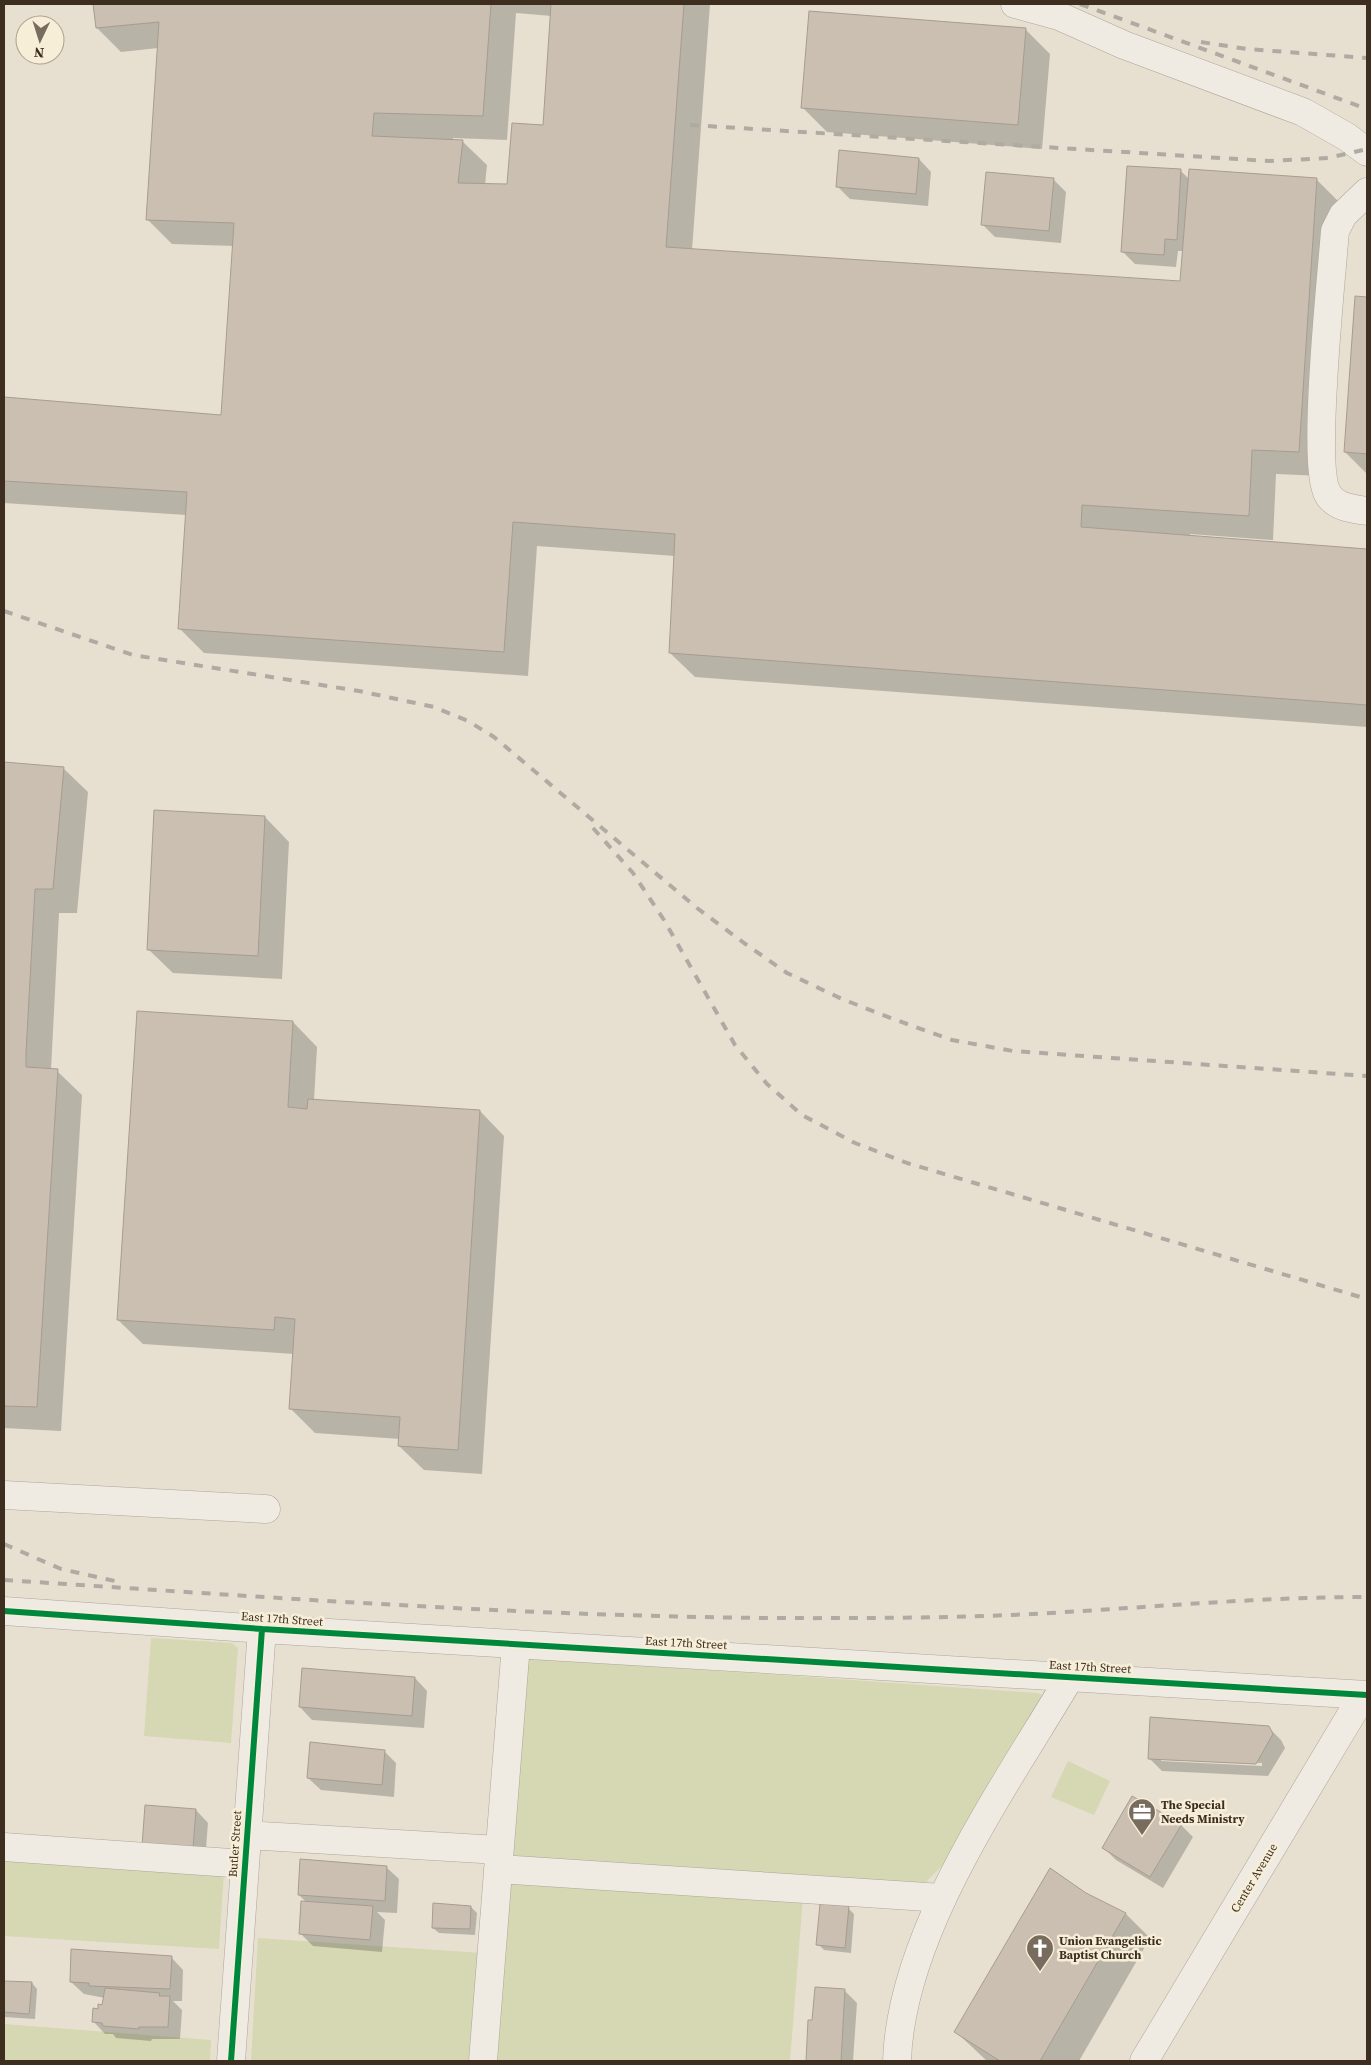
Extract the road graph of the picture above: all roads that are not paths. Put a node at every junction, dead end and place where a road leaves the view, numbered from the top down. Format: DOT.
graph roads {
  1 [pos="1015,4"];
  2 [pos="1367,152"];
  3 [pos="1367,192"];
  4 [pos="1367,511"];
  5 [pos="4,1495"];
  6 [pos="266,1509"];
  7 [pos="4,1611"];
  8 [pos="262,1629"];
  9 [pos="516,1644"];
  10 [pos="1070,1677"];
  11 [pos="1365,1695"];
  12 [pos="247,1834"];
  13 [pos="4,1847"];
  14 [pos="499,1860"];
  15 [pos="245,1864"];
  16 [pos="942,1898"];
  17 [pos="231,2061"];
  18 [pos="483,2061"];
  19 [pos="898,2061"];
  20 [pos="1144,2061"];
  1 -- 2 [label="street"];
  3 -- 4 [label="street"];
  5 -- 6 [label="street"];
  7 -- 8 [label="street, East 17th Street"];
  8 -- 9 [label="street, East 17th Street"];
  8 -- 12 [label="street, Butler Street"];
  9 -- 10 [label="street, East 17th Street"];
  9 -- 14 [label="street"];
  10 -- 11 [label="street, East 17th Street"];
  10 -- 16 [label="street"];
  11 -- 20 [label="street, Center Avenue"];
  12 -- 14 [label="street"];
  12 -- 15 [label="street, Butler Street"];
  13 -- 15 [label="street"];
  14 -- 16 [label="street"];
  14 -- 18 [label="street"];
  15 -- 17 [label="street, Butler Street"];
  16 -- 19 [label="street"];
}
